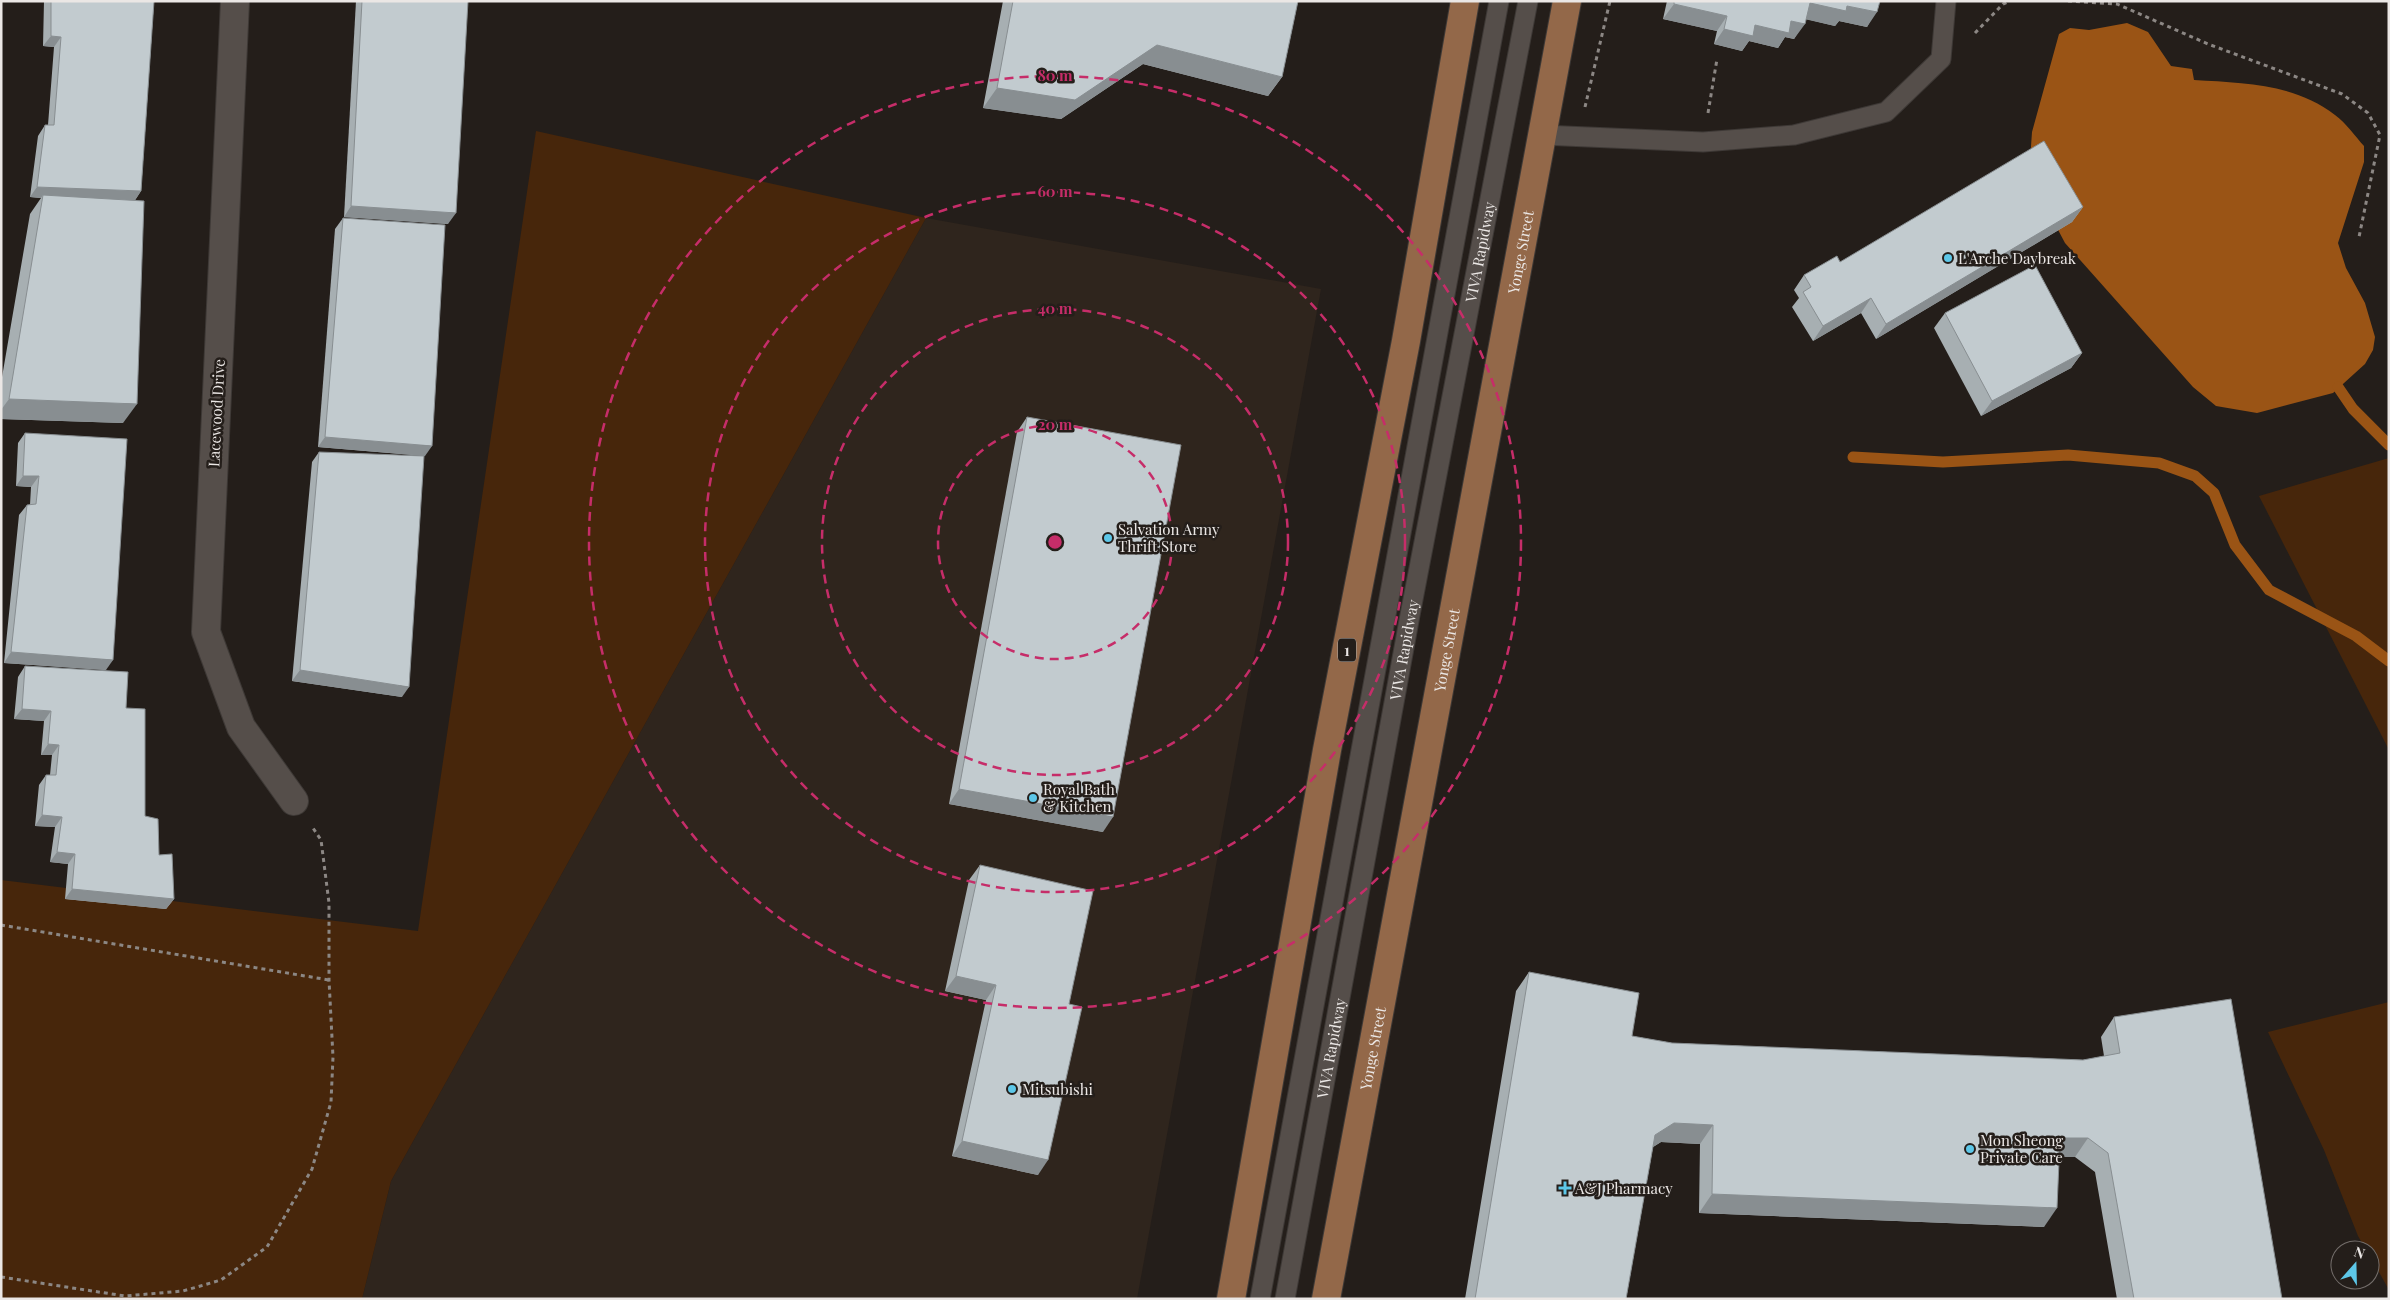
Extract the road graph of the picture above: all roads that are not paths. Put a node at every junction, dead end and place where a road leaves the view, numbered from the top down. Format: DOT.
graph roads {
  1 [pos="234,1"];
  2 [pos="1465,1"];
  3 [pos="1499,1"];
  4 [pos="1528,1"];
  5 [pos="1567,1"];
  6 [pos="1946,1"];
  7 [pos="1542,135"];
  8 [pos="294,801"];
  9 [pos="1231,1299"];
  10 [pos="1260,1299"];
  11 [pos="1285,1299"];
  12 [pos="1326,1299"];
  1 -- 8 [label="street, Lacewood Drive"];
  2 -- 9 [label="main road, 1"];
  3 -- 10 [label="lane, VIVA Rapidway"];
  4 -- 11 [label="lane, VIVA Rapidway"];
  5 -- 7 [label="main road, Yonge Street"];
  6 -- 7 [label="lane"];
  7 -- 12 [label="main road, Yonge Street"];
}
